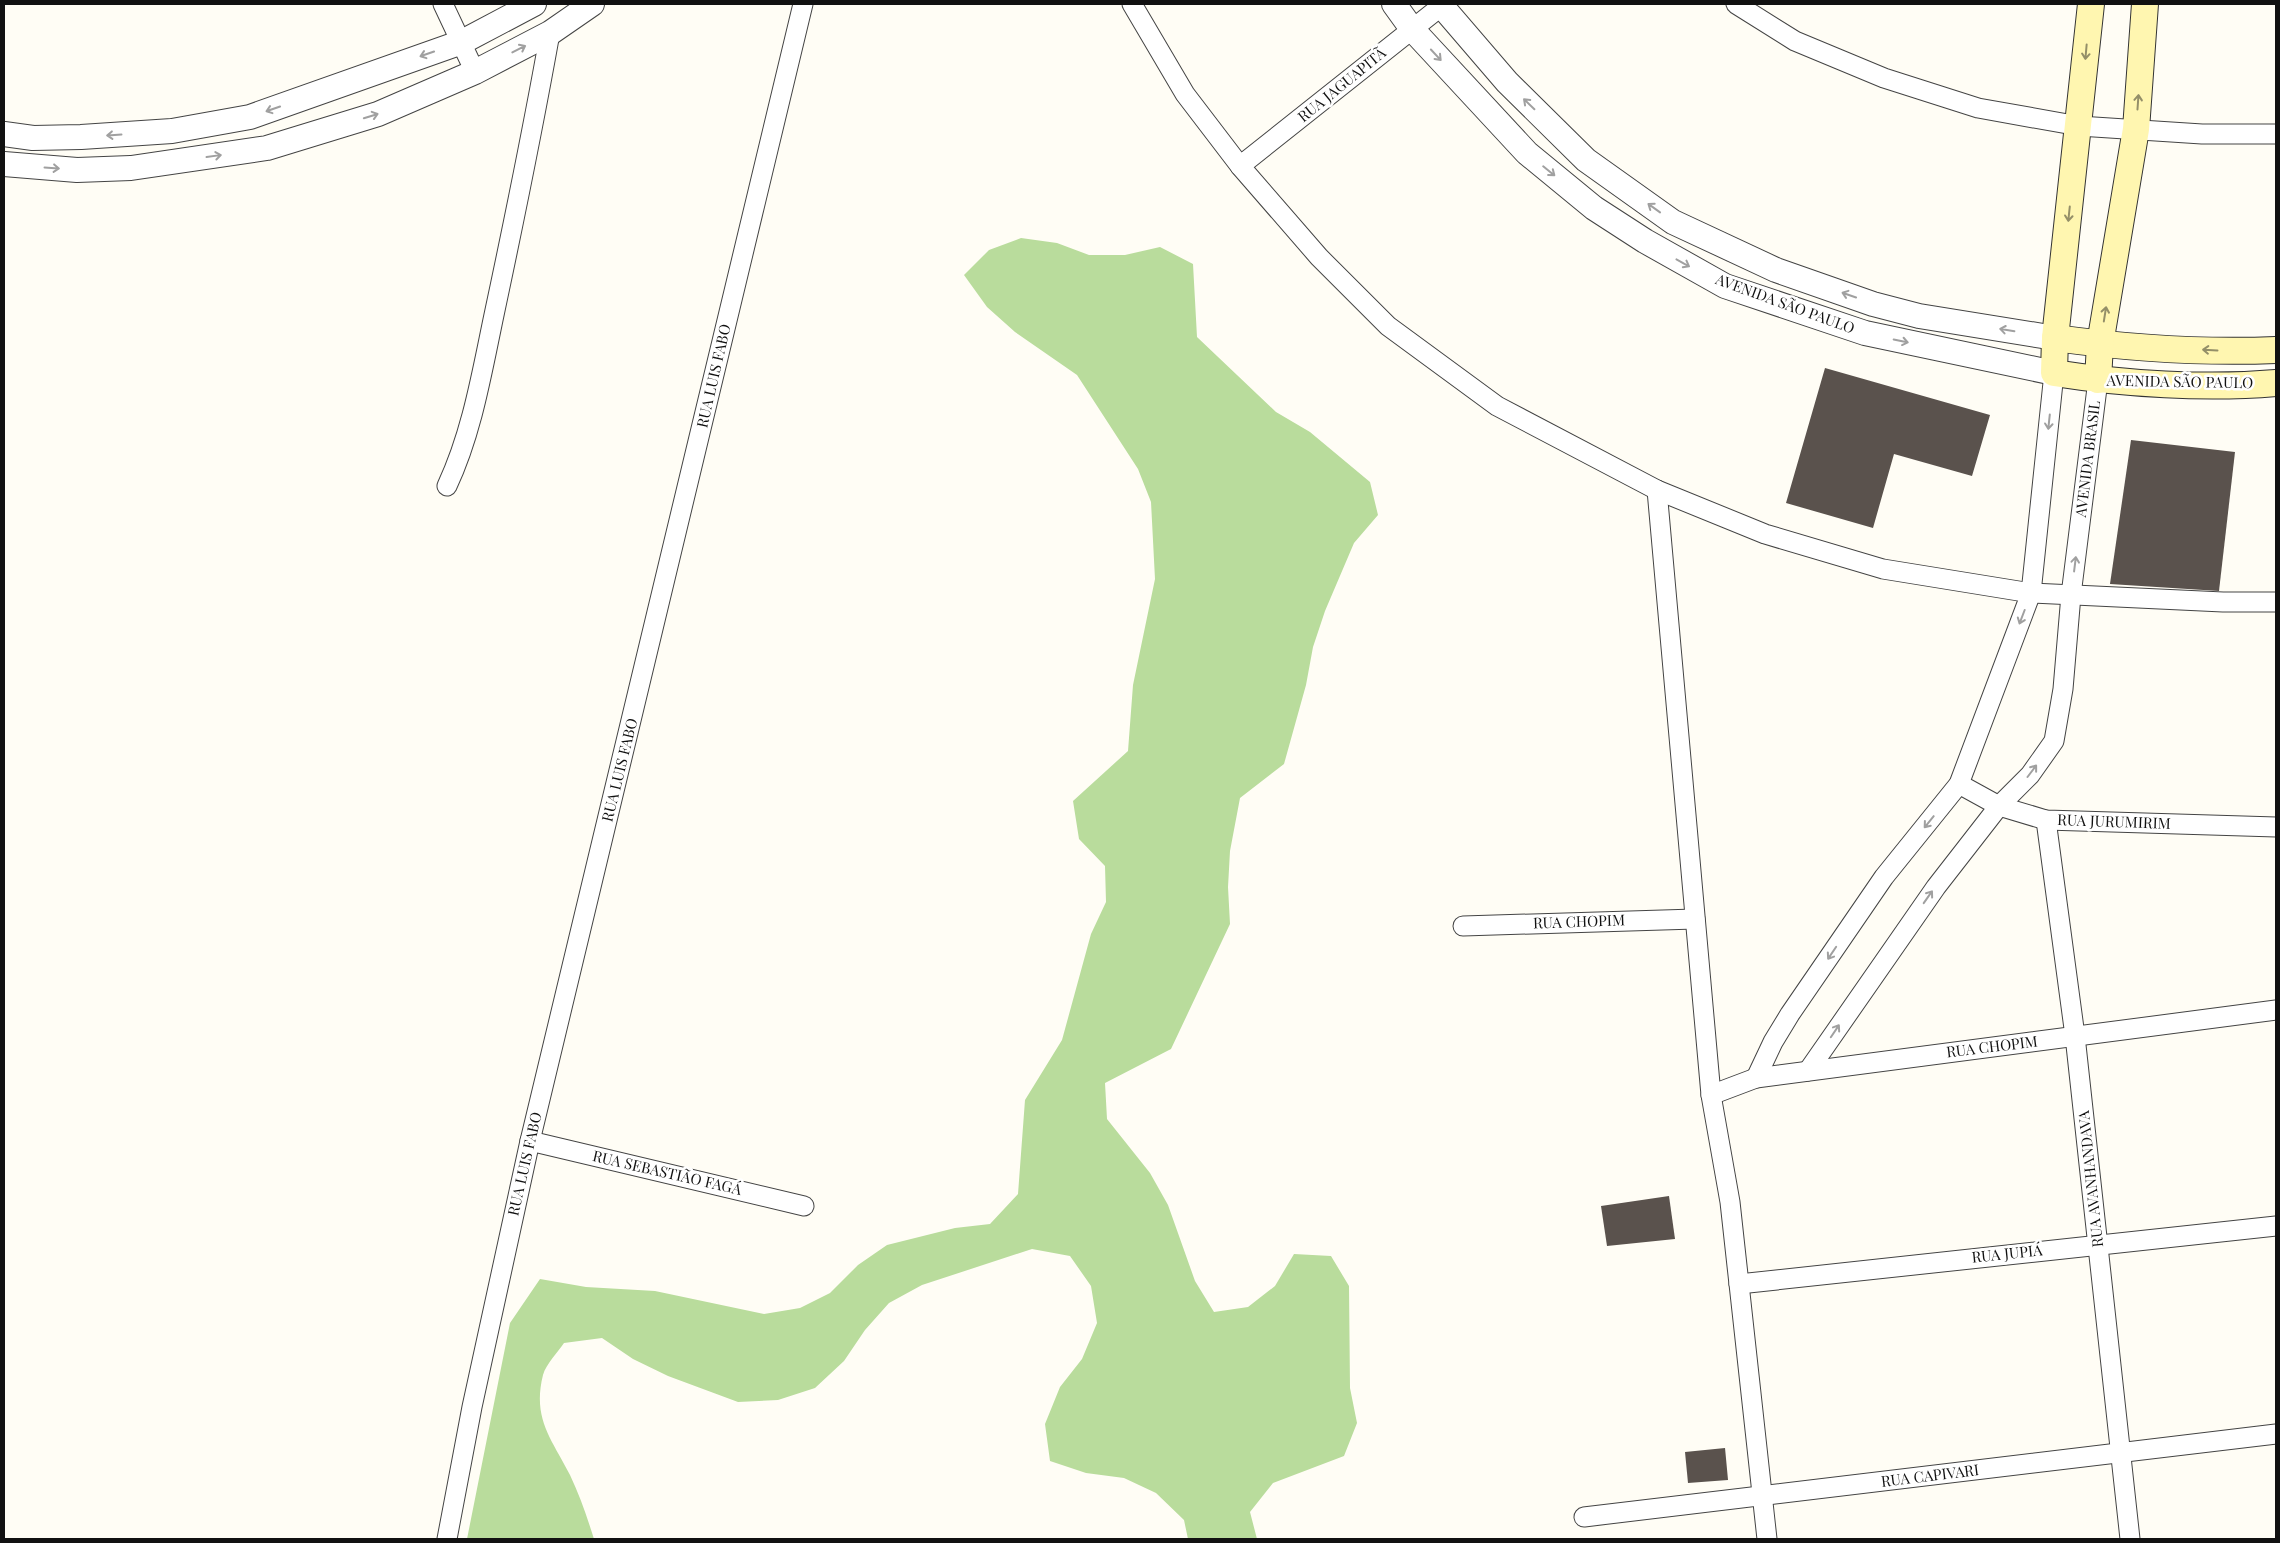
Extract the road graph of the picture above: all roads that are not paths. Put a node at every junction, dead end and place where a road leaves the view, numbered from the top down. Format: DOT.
graph roads {
  1 [pos="443,4"];
  2 [pos="534,4"];
  3 [pos="592,4"];
  4 [pos="803,4"];
  5 [pos="1132,4"];
  6 [pos="1394,4"];
  7 [pos="1442,4"];
  8 [pos="1736,4"];
  9 [pos="2091,4"];
  10 [pos="2145,4"];
  11 [pos="1412,29"];
  12 [pos="550,34"];
  13 [pos="462,42"];
  14 [pos="475,72"];
  15 [pos="2079,126"];
  16 [pos="2136,129"];
  17 [pos="4,134"];
  18 [pos="2276,134"];
  19 [pos="82,137"];
  20 [pos="4,164"];
  21 [pos="1240,166"];
  22 [pos="78,170"];
  23 [pos="1873,304"];
  24 [pos="1865,333"];
  25 [pos="2056,338"];
  26 [pos="2100,344"];
  27 [pos="2276,350"];
  28 [pos="2236,352"];
  29 [pos="2054,373"];
  30 [pos="2098,380"];
  31 [pos="2276,383"];
  32 [pos="2239,386"];
  33 [pos="447,486"];
  34 [pos="1657,490"];
  35 [pos="2031,593"];
  36 [pos="2071,595"];
  37 [pos="2276,602"];
  38 [pos="1959,784"];
  39 [pos="1999,806"];
  40 [pos="2046,820"];
  41 [pos="2276,827"];
  42 [pos="1694,919"];
  43 [pos="1463,926"];
  44 [pos="2276,1010"];
  45 [pos="2075,1036"];
  46 [pos="1808,1071"];
  47 [pos="1756,1078"];
  48 [pos="1711,1095"];
  49 [pos="530,1141"];
  50 [pos="804,1206"];
  51 [pos="2276,1226"];
  52 [pos="2098,1244"];
  53 [pos="1739,1284"];
  54 [pos="2276,1434"];
  55 [pos="2120,1453"];
  56 [pos="1763,1496"];
  57 [pos="1584,1517"];
  58 [pos="446,1539"];
  59 [pos="1767,1539"];
  60 [pos="2130,1539"];
  1 -- 13 [label="street"];
  2 -- 13 [label="street"];
  3 -- 12 [label="street"];
  4 -- 49 [label="street, RUA LUIS FABO"];
  5 -- 21 [label="street"];
  6 -- 11 [label="street, AVENIDA SÃO PAULO"];
  7 -- 11 [label="street, RUA JAGUAPITÃ"];
  23 -- 7 [label="street, AVENIDA SÃO PAULO, one-way"];
  8 -- 15 [label="street"];
  9 -- 15 [label="main road, one-way"];
  16 -- 10 [label="main road, AVENIDA BRASIL, one-way"];
  11 -- 21 [label="street, RUA JAGUAPITÃ"];
  11 -- 24 [label="street, AVENIDA SÃO PAULO, one-way"];
  14 -- 12 [label="street, one-way"];
  12 -- 33 [label="street"];
  13 -- 14 [label="street"];
  13 -- 19 [label="street, one-way"];
  22 -- 14 [label="street, one-way"];
  15 -- 16 [label="street"];
  15 -- 25 [label="main road, one-way"];
  16 -- 18 [label="street"];
  26 -- 16 [label="main road, AVENIDA BRASIL, one-way"];
  17 -- 19 [label="street"];
  19 -- 22 [label="street"];
  20 -- 22 [label="street, one-way"];
  21 -- 34 [label="street"];
  23 -- 24 [label="street"];
  25 -- 23 [label="street, AVENIDA SÃO PAULO, one-way"];
  24 -- 29 [label="street, AVENIDA SÃO PAULO, one-way"];
  25 -- 26 [label="main road, AVENIDA SÃO PAULO"];
  25 -- 29 [label="main road"];
  28 -- 26 [label="main road, AVENIDA SÃO PAULO, one-way"];
  26 -- 30 [label="main road, AVENIDA BRASIL"];
  27 -- 28 [label="main road, AVENIDA SÃO PAULO"];
  28 -- 32 [label="main road"];
  29 -- 30 [label="main road, AVENIDA SÃO PAULO"];
  29 -- 35 [label="street, one-way"];
  30 -- 32 [label="main road, AVENIDA SÃO PAULO"];
  36 -- 30 [label="street, AVENIDA BRASIL, one-way"];
  31 -- 32 [label="main road, AVENIDA SÃO PAULO"];
  34 -- 35 [label="street"];
  34 -- 42 [label="street"];
  35 -- 36 [label="street"];
  35 -- 38 [label="street, one-way"];
  36 -- 37 [label="street"];
  39 -- 36 [label="street, AVENIDA BRASIL, one-way"];
  38 -- 39 [label="street, RUA JURUMIRIM"];
  38 -- 47 [label="street, one-way"];
  39 -- 40 [label="street, RUA JURUMIRIM"];
  46 -- 39 [label="street, AVENIDA BRASIL, one-way"];
  40 -- 41 [label="street, RUA JURUMIRIM"];
  40 -- 45 [label="street, RUA AVANHANDAVA"];
  42 -- 43 [label="street, RUA CHOPIM"];
  42 -- 48 [label="street"];
  44 -- 45 [label="street, RUA CHOPIM"];
  45 -- 46 [label="street, RUA CHOPIM"];
  45 -- 52 [label="street, RUA AVANHANDAVA"];
  46 -- 47 [label="street, RUA CHOPIM"];
  47 -- 48 [label="street, RUA CHOPIM"];
  48 -- 53 [label="street"];
  49 -- 50 [label="street, RUA SEBASTIÃO FAGÁ"];
  49 -- 58 [label="street, RUA LUIS FABO"];
  51 -- 52 [label="street, RUA JUPIÁ"];
  52 -- 53 [label="street, RUA JUPIÁ"];
  52 -- 55 [label="street, RUA AVANHANDAVA"];
  53 -- 56 [label="street"];
  54 -- 55 [label="street, RUA CAPIVARI"];
  55 -- 56 [label="street, RUA CAPIVARI"];
  55 -- 60 [label="street, RUA AVANHANDAVA"];
  56 -- 57 [label="street, RUA CAPIVARI"];
  56 -- 59 [label="street"];
}
